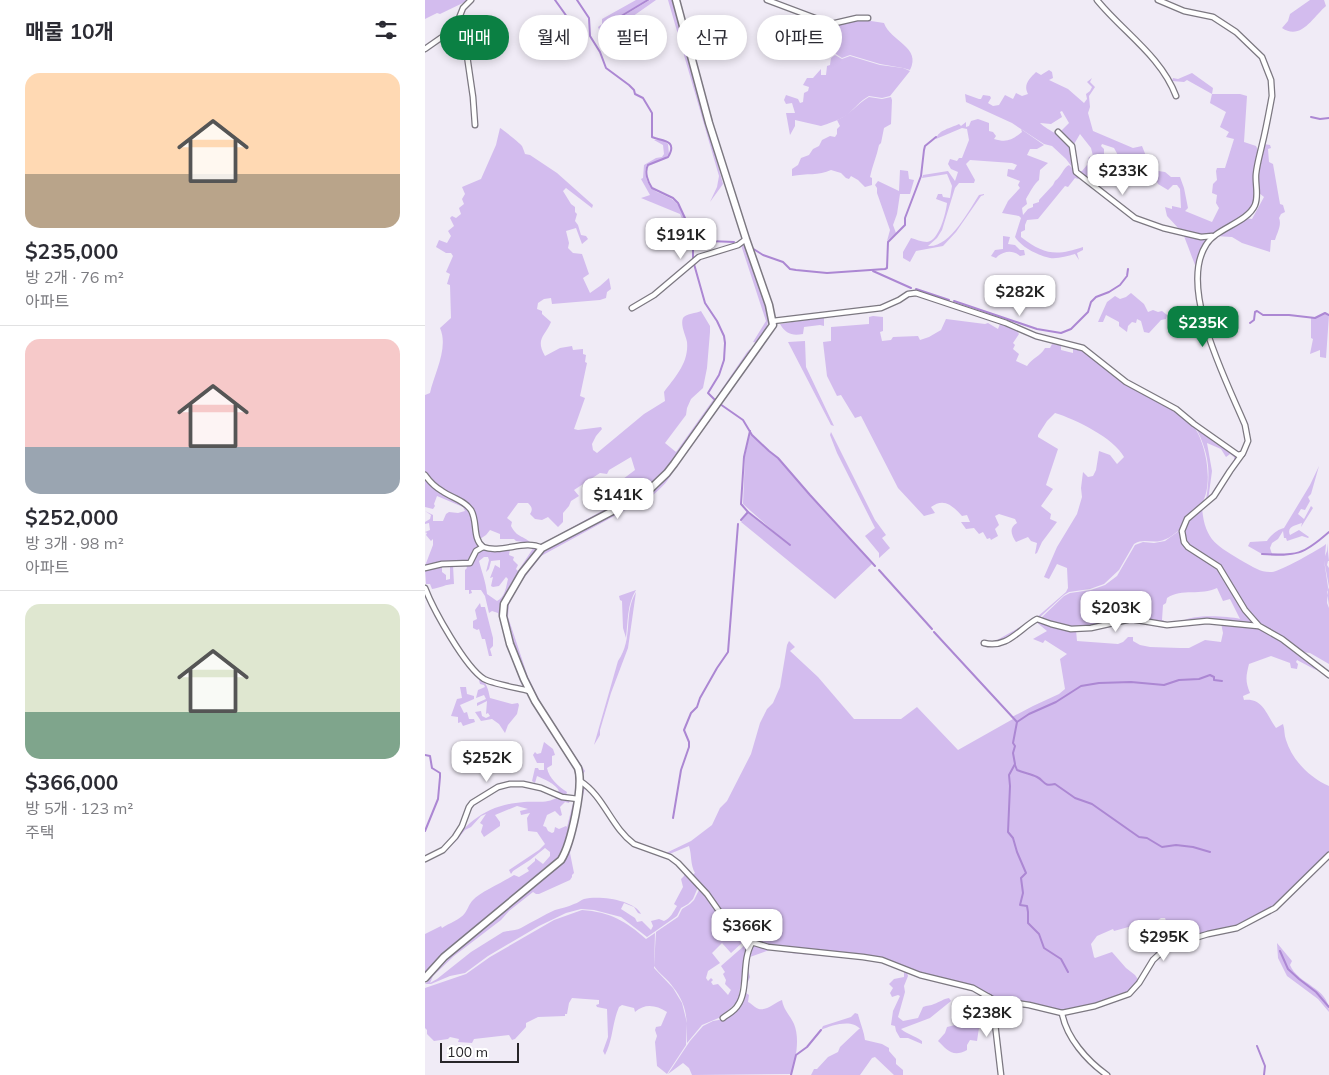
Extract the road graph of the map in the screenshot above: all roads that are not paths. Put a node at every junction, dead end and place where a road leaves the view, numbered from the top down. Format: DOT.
graph roads {
  1 [pos="471,0"];
  2 [pos="676,0"];
  3 [pos="767,0"];
  4 [pos="1097,0"];
  5 [pos="1158,0"];
  6 [pos="460,15"];
  7 [pos="868,18"];
  8 [pos="440,38"];
  9 [pos="425,49"];
  10 [pos="468,60"];
  11 [pos="1176,96"];
  12 [pos="475,126"];
  13 [pos="1058,132"];
  14 [pos="1213,236"];
  15 [pos="746,239"];
  16 [pos="632,308"];
  17 [pos="773,322"];
  18 [pos="1243,453"];
  19 [pos="425,475"];
  20 [pos="483,547"];
  21 [pos="542,548"];
  22 [pos="425,568"];
  23 [pos="425,588"];
  24 [pos="1259,626"];
  25 [pos="984,643"];
  26 [pos="1329,675"];
  27 [pos="529,691"];
  28 [pos="580,781"];
  29 [pos="578,799"];
  30 [pos="1329,855"];
  31 [pos="425,859"];
  32 [pos="752,943"];
  33 [pos="425,978"];
  34 [pos="989,997"];
  35 [pos="1062,1013"];
  36 [pos="723,1018"];
  37 [pos="1001,1075"];
  38 [pos="1107,1075"];
  1 -- 6 [label="street"];
  2 -- 15 [label="main road"];
  3 -- 7 [label="street"];
  4 -- 11 [label="street"];
  5 -- 14 [label="street"];
  8 -- 9 [label="street"];
  10 -- 12 [label="street"];
  13 -- 14 [label="street"];
  14 -- 18 [label="street"];
  15 -- 16 [label="street"];
  15 -- 17 [label="main road"];
  17 -- 18 [label="street"];
  17 -- 21 [label="main road"];
  18 -- 24 [label="street"];
  19 -- 20 [label="street"];
  20 -- 21 [label="street"];
  20 -- 22 [label="street"];
  21 -- 27 [label="main road"];
  23 -- 27 [label="street"];
  24 -- 25 [label="street"];
  24 -- 26 [label="street"];
  27 -- 28 [label="main road"];
  28 -- 29 [label="main road"];
  28 -- 32 [label="street"];
  29 -- 31 [label="street"];
  29 -- 33 [label="main road"];
  30 -- 35 [label="street"];
  32 -- 34 [label="street"];
  32 -- 36 [label="street"];
  34 -- 35 [label="street"];
  34 -- 37 [label="street"];
  35 -- 38 [label="street"];
}
